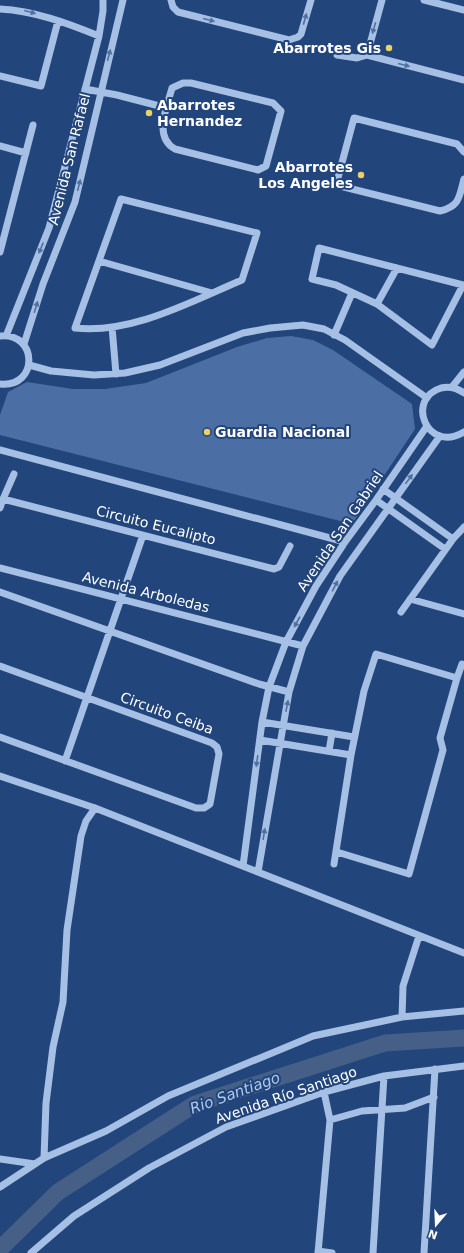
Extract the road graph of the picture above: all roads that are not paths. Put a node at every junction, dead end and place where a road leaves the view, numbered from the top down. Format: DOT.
graph roads {
  1 [pos="103,0"];
  2 [pos="123,0"];
  3 [pos="171,0"];
  4 [pos="311,0"];
  5 [pos="382,0"];
  6 [pos="424,0"];
  7 [pos="0,9"];
  8 [pos="464,10"];
  9 [pos="58,21"];
  10 [pos="99,36"];
  11 [pos="337,55"];
  12 [pos="367,55"];
  13 [pos="0,76"];
  14 [pos="464,80"];
  15 [pos="85,89"];
  16 [pos="100,92"];
  17 [pos="167,108"];
  18 [pos="33,125"];
  19 [pos="0,146"];
  20 [pos="464,152"];
  21 [pos="26,153"];
  22 [pos="464,179"];
  23 [pos="0,252"];
  24 [pos="99,261"];
  25 [pos="397,268"];
  26 [pos="212,293"];
  27 [pos="352,293"];
  28 [pos="377,304"];
  29 [pos="112,327"];
  30 [pos="334,335"];
  31 [pos="3,336"];
  32 [pos="24,344"];
  33 [pos="29,365"];
  34 [pos="464,372"];
  35 [pos="116,374"];
  36 [pos="0,384"];
  37 [pos="452,387"];
  38 [pos="464,394"];
  39 [pos="427,398"];
  40 [pos="427,426"];
  41 [pos="464,432"];
  42 [pos="440,436"];
  43 [pos="0,450"];
  44 [pos="14,474"];
  45 [pos="384,489"];
  46 [pos="395,497"];
  47 [pos="3,499"];
  48 [pos="376,500"];
  49 [pos="0,508"];
  50 [pos="387,508"];
  51 [pos="464,527"];
  52 [pos="438,528"];
  53 [pos="143,535"];
  54 [pos="430,538"];
  55 [pos="453,539"];
  56 [pos="345,542"];
  57 [pos="290,546"];
  58 [pos="445,549"];
  59 [pos="0,568"];
  60 [pos="0,592"];
  61 [pos="121,599"];
  62 [pos="410,599"];
  63 [pos="401,612"];
  64 [pos="464,614"];
  65 [pos="110,631"];
  66 [pos="286,642"];
  67 [pos="303,646"];
  68 [pos="462,664"];
  69 [pos="0,666"];
  70 [pos="457,678"];
  71 [pos="269,688"];
  72 [pos="289,692"];
  73 [pos="87,698"];
  74 [pos="262,722"];
  75 [pos="283,725"];
  76 [pos="332,733"];
  77 [pos="0,737"];
  78 [pos="354,737"];
  79 [pos="260,740"];
  80 [pos="280,743"];
  81 [pos="329,751"];
  82 [pos="351,754"];
  83 [pos="65,761"];
  84 [pos="0,776"];
  85 [pos="95,808"];
  86 [pos="337,852"];
  87 [pos="334,864"];
  88 [pos="243,866"];
  89 [pos="258,872"];
  90 [pos="419,936"];
  91 [pos="464,953"];
  92 [pos="464,1011"];
  93 [pos="402,1017"];
  94 [pos="464,1066"];
  95 [pos="436,1069"];
  96 [pos="384,1076"];
  97 [pos="324,1092"];
  98 [pos="434,1097"];
  99 [pos="381,1109"];
  100 [pos="330,1120"];
  101 [pos="44,1158"];
  102 [pos="0,1159"];
  103 [pos="35,1164"];
  104 [pos="0,1187"];
  105 [pos="318,1252"];
  106 [pos="30,1253"];
  107 [pos="332,1253"];
  108 [pos="372,1253"];
  109 [pos="424,1253"];
  1 -- 10 [label="street, Avenida San Rafael"];
  16 -- 2 [label="street, Avenida San Rafael, one-way"];
  3 -- 4 [label="street, one-way"];
  5 -- 12 [label="street, one-way"];
  6 -- 8 [label="street"];
  7 -- 9 [label="street, one-way"];
  9 -- 10 [label="street"];
  9 -- 13 [label="street"];
  10 -- 15 [label="street, Avenida San Rafael"];
  11 -- 12 [label="street"];
  12 -- 14 [label="street, one-way"];
  15 -- 16 [label="street"];
  15 -- 31 [label="street, Avenida San Rafael, one-way"];
  16 -- 17 [label="street"];
  32 -- 16 [label="street, Avenida San Rafael, one-way"];
  17 -- 17 [label="street"];
  18 -- 21 [label="street"];
  19 -- 21 [label="street"];
  20 -- 22 [label="street"];
  21 -- 23 [label="street"];
  24 -- 26 [label="street"];
  24 -- 26 [label="street"];
  24 -- 29 [label="street"];
  25 -- 27 [label="street"];
  25 -- 28 [label="street"];
  25 -- 28 [label="street"];
  26 -- 29 [label="street"];
  27 -- 28 [label="street"];
  27 -- 30 [label="street"];
  29 -- 35 [label="street"];
  30 -- 35 [label="street"];
  30 -- 39 [label="street"];
  31 -- 32 [label="street"];
  32 -- 33 [label="street"];
  33 -- 35 [label="street"];
  33 -- 36 [label="street"];
  34 -- 37 [label="street"];
  37 -- 38 [label="street"];
  37 -- 39 [label="street"];
  39 -- 40 [label="street"];
  40 -- 42 [label="street"];
  40 -- 45 [label="street, Avenida San Gabriel"];
  41 -- 42 [label="street"];
  46 -- 42 [label="street, Avenida San Gabriel, one-way"];
  43 -- 56 [label="street"];
  44 -- 47 [label="street"];
  45 -- 46 [label="street"];
  45 -- 48 [label="street, Avenida San Gabriel"];
  46 -- 50 [label="street, Avenida San Gabriel"];
  46 -- 52 [label="street"];
  47 -- 49 [label="street"];
  47 -- 53 [label="street, Circuito Eucalipto"];
  48 -- 50 [label="street"];
  48 -- 56 [label="street, Avenida San Gabriel"];
  50 -- 54 [label="street"];
  67 -- 50 [label="street, Avenida San Gabriel, one-way"];
  51 -- 55 [label="street"];
  52 -- 54 [label="street"];
  52 -- 55 [label="street"];
  53 -- 57 [label="street, Circuito Eucalipto"];
  53 -- 61 [label="street"];
  54 -- 58 [label="street"];
  55 -- 58 [label="street"];
  56 -- 66 [label="street, Avenida San Gabriel, one-way"];
  58 -- 62 [label="street"];
  59 -- 61 [label="street, Avenida Arboledas"];
  60 -- 65 [label="street"];
  61 -- 65 [label="street"];
  61 -- 66 [label="street, Avenida Arboledas"];
  62 -- 63 [label="street"];
  62 -- 64 [label="street"];
  65 -- 71 [label="street"];
  65 -- 73 [label="street"];
  66 -- 67 [label="street, Avenida Arboledas"];
  66 -- 71 [label="street, Avenida San Gabriel"];
  67 -- 72 [label="street, Avenida San Gabriel"];
  68 -- 70 [label="street"];
  69 -- 73 [label="street, Circuito Ceiba"];
  70 -- 78 [label="street"];
  70 -- 86 [label="street"];
  71 -- 72 [label="street"];
  71 -- 74 [label="street, Avenida San Gabriel"];
  75 -- 72 [label="street, Avenida San Gabriel, one-way"];
  73 -- 83 [label="street"];
  73 -- 83 [label="street, Circuito Ceiba"];
  74 -- 75 [label="street"];
  74 -- 79 [label="street, Avenida San Gabriel"];
  75 -- 76 [label="street"];
  75 -- 80 [label="street, Avenida San Gabriel"];
  76 -- 78 [label="street"];
  76 -- 81 [label="street"];
  77 -- 83 [label="street, Circuito Ceiba"];
  78 -- 82 [label="street"];
  79 -- 80 [label="street"];
  79 -- 88 [label="street, Avenida San Gabriel, one-way"];
  80 -- 81 [label="street"];
  89 -- 80 [label="street, Avenida San Gabriel, one-way"];
  81 -- 82 [label="street"];
  82 -- 86 [label="street"];
  84 -- 85 [label="street"];
  85 -- 88 [label="street"];
  85 -- 101 [label="street"];
  86 -- 87 [label="street"];
  88 -- 89 [label="street"];
  89 -- 90 [label="street"];
  90 -- 91 [label="street"];
  90 -- 93 [label="street"];
  92 -- 93 [label="street"];
  93 -- 101 [label="street"];
  94 -- 95 [label="street, Avenida Río Santiago"];
  95 -- 96 [label="street, Avenida Río Santiago"];
  95 -- 98 [label="street"];
  96 -- 97 [label="street, Avenida Río Santiago"];
  96 -- 99 [label="street"];
  97 -- 100 [label="street"];
  97 -- 106 [label="street, Avenida Río Santiago"];
  98 -- 99 [label="street"];
  98 -- 109 [label="street"];
  99 -- 100 [label="street"];
  99 -- 108 [label="street"];
  100 -- 105 [label="street"];
  101 -- 103 [label="street"];
  102 -- 103 [label="street"];
  103 -- 104 [label="street"];
  105 -- 107 [label="street"];
}
